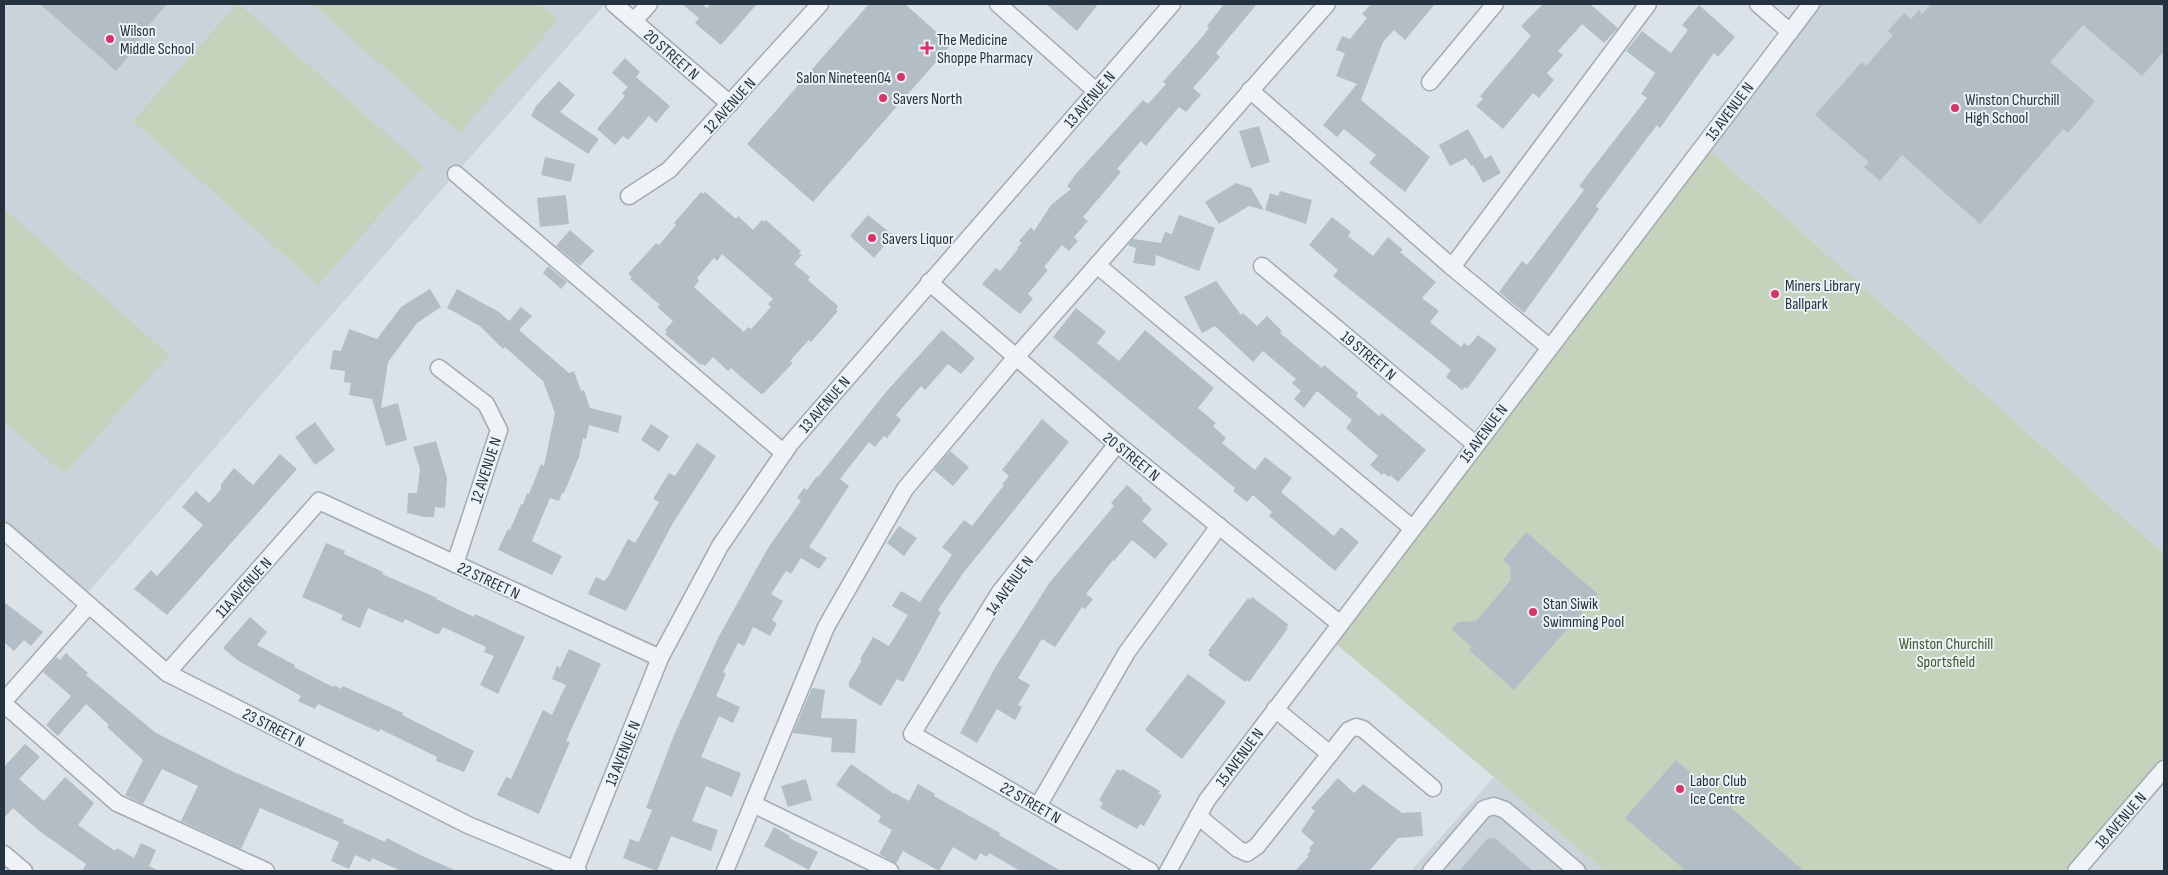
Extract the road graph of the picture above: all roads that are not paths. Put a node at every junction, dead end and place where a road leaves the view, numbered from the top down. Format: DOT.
graph roads {
  1 [pos="614,4"];
  2 [pos="650,4"];
  3 [pos="820,4"];
  4 [pos="998,4"];
  5 [pos="1172,4"];
  6 [pos="1327,4"];
  7 [pos="1495,4"];
  8 [pos="1648,4"];
  9 [pos="1758,4"];
  10 [pos="1811,4"];
  11 [pos="634,21"];
  12 [pos="1790,32"];
  13 [pos="1430,82"];
  14 [pos="1096,90"];
  15 [pos="1250,90"];
  16 [pos="730,104"];
  17 [pos="456,174"];
  18 [pos="629,196"];
  19 [pos="1097,265"];
  20 [pos="1262,266"];
  21 [pos="1452,267"];
  22 [pos="929,282"];
  23 [pos="1549,347"];
  24 [pos="1016,357"];
  25 [pos="439,368"];
  26 [pos="1117,444"];
  27 [pos="1475,444"];
  28 [pos="784,453"];
  29 [pos="319,502"];
  30 [pos="1218,526"];
  31 [pos="1412,528"];
  32 [pos="4,531"];
  33 [pos="455,564"];
  34 [pos="89,605"];
  35 [pos="1340,623"];
  36 [pos="660,658"];
  37 [pos="166,673"];
  38 [pos="4,702"];
  39 [pos="1275,710"];
  40 [pos="912,734"];
  41 [pos="1330,754"];
  42 [pos="2164,768"];
  43 [pos="1433,788"];
  44 [pos="753,804"];
  45 [pos="1038,806"];
  46 [pos="1198,816"];
  47 [pos="4,854"];
  48 [pos="576,870"];
  49 [pos="24,871"];
  50 [pos="266,871"];
  51 [pos="725,871"];
  52 [pos="890,871"];
  53 [pos="1150,871"];
  54 [pos="1168,871"];
  55 [pos="1430,871"];
  56 [pos="1577,871"];
  57 [pos="2076,871"];
  1 -- 11 [label="street, 20 STREET N"];
  2 -- 11 [label="street"];
  3 -- 16 [label="street, 12 AVENUE N"];
  4 -- 14 [label="street"];
  5 -- 14 [label="street, 13 AVENUE N"];
  6 -- 15 [label="street"];
  7 -- 13 [label="street"];
  8 -- 21 [label="street"];
  9 -- 12 [label="street"];
  10 -- 12 [label="street, 15 AVENUE N"];
  11 -- 16 [label="street, 20 STREET N"];
  12 -- 23 [label="street, 15 AVENUE N"];
  14 -- 22 [label="street, 13 AVENUE N"];
  15 -- 19 [label="street"];
  15 -- 21 [label="street"];
  16 -- 18 [label="street, 12 AVENUE N"];
  17 -- 28 [label="street"];
  19 -- 24 [label="street"];
  19 -- 31 [label="street"];
  20 -- 27 [label="street, 19 STREET N"];
  21 -- 23 [label="street"];
  22 -- 24 [label="street, 20 STREET N"];
  22 -- 28 [label="street, 13 AVENUE N"];
  23 -- 27 [label="street, 15 AVENUE N"];
  24 -- 26 [label="street, 20 STREET N"];
  24 -- 44 [label="street"];
  25 -- 33 [label="street, 12 AVENUE N"];
  26 -- 30 [label="street, 20 STREET N"];
  26 -- 40 [label="street, 14 AVENUE N"];
  27 -- 31 [label="street, 15 AVENUE N"];
  28 -- 36 [label="street, 13 AVENUE N"];
  29 -- 33 [label="street, 22 STREET N"];
  29 -- 37 [label="street, 11A AVENUE N"];
  30 -- 35 [label="street, 20 STREET N"];
  30 -- 45 [label="street"];
  31 -- 35 [label="street, 15 AVENUE N"];
  32 -- 34 [label="street, 23 STREET N"];
  33 -- 36 [label="street, 22 STREET N"];
  34 -- 37 [label="street, 23 STREET N"];
  34 -- 38 [label="street"];
  35 -- 39 [label="street, 15 AVENUE N"];
  36 -- 48 [label="street, 13 AVENUE N"];
  37 -- 48 [label="street, 23 STREET N"];
  38 -- 50 [label="street"];
  39 -- 41 [label="street"];
  39 -- 46 [label="street, 15 AVENUE N"];
  40 -- 45 [label="street, 22 STREET N"];
  41 -- 43 [label="street"];
  41 -- 46 [label="street"];
  42 -- 57 [label="street, 18 AVENUE N"];
  44 -- 51 [label="street"];
  44 -- 52 [label="street"];
  45 -- 53 [label="street, 22 STREET N"];
  46 -- 54 [label="street, 15 AVENUE N"];
  47 -- 49 [label="street"];
  55 -- 56 [label="street"];
}
